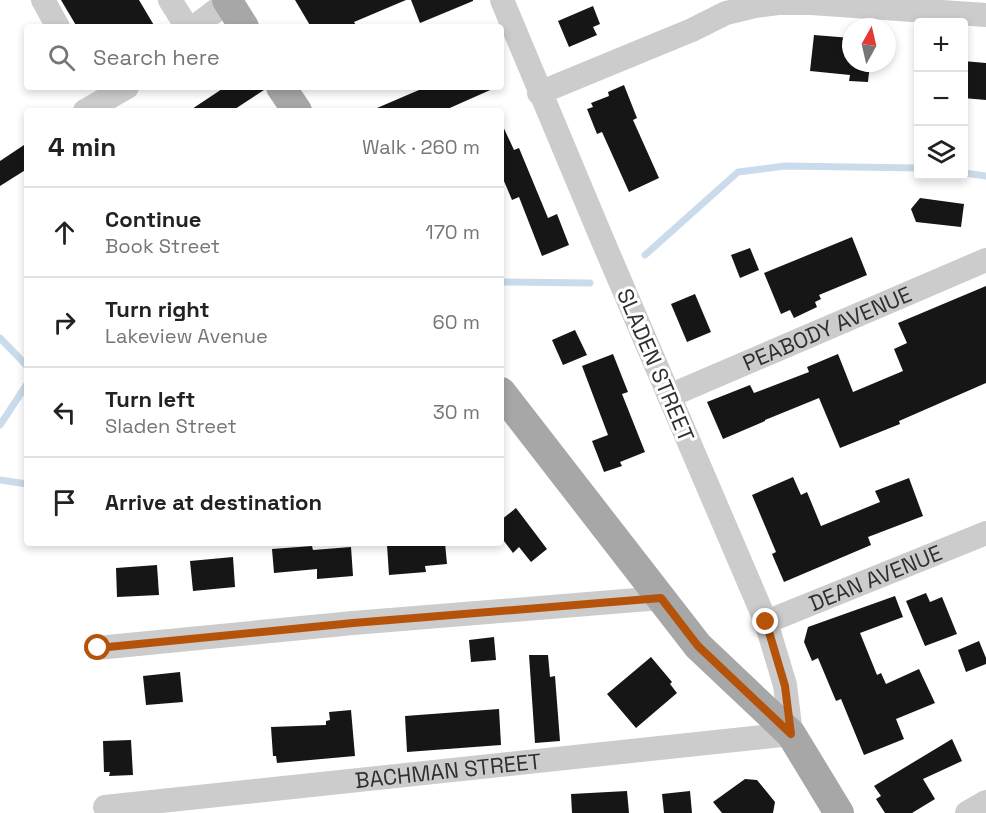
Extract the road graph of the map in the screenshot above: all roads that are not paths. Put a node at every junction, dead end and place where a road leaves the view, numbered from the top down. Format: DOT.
graph roads {
  1 [pos="43,0"];
  2 [pos="170,0"];
  3 [pos="228,0"];
  4 [pos="502,0"];
  5 [pos="711,10"];
  6 [pos="986,15"];
  7 [pos="56,24"];
  8 [pos="185,24"];
  9 [pos="199,24"];
  10 [pos="242,24"];
  11 [pos="120,90"];
  12 [pos="540,93"];
  13 [pos="92,100"];
  14 [pos="986,260"];
  15 [pos="504,396"];
  16 [pos="669,396"];
  17 [pos="986,533"];
  18 [pos="661,598"];
  19 [pos="766,622"];
  20 [pos="98,648"];
  21 [pos="791,734"];
  22 [pos="986,802"];
  23 [pos="105,807"];
  24 [pos="839,813"];
  25 [pos="967,813"];
  1 -- 7 [label="street"];
  2 -- 8 [label="street"];
  3 -- 9 [label="street"];
  3 -- 10 [label="main road"];
  4 -- 12 [label="street, SLADEN STREET"];
  5 -- 6 [label="street"];
  5 -- 12 [label="street"];
  11 -- 13 [label="street"];
  12 -- 16 [label="street, SLADEN STREET"];
  14 -- 16 [label="street, PEABODY AVENUE"];
  15 -- 18 [label="main road"];
  16 -- 19 [label="street, SLADEN STREET"];
  17 -- 19 [label="street, DEAN AVENUE"];
  18 -- 20 [label="street"];
  18 -- 21 [label="main road"];
  19 -- 21 [label="street, SLADEN STREET"];
  21 -- 23 [label="street, BACHMAN STREET"];
  21 -- 24 [label="main road"];
  22 -- 25 [label="street"];
}
